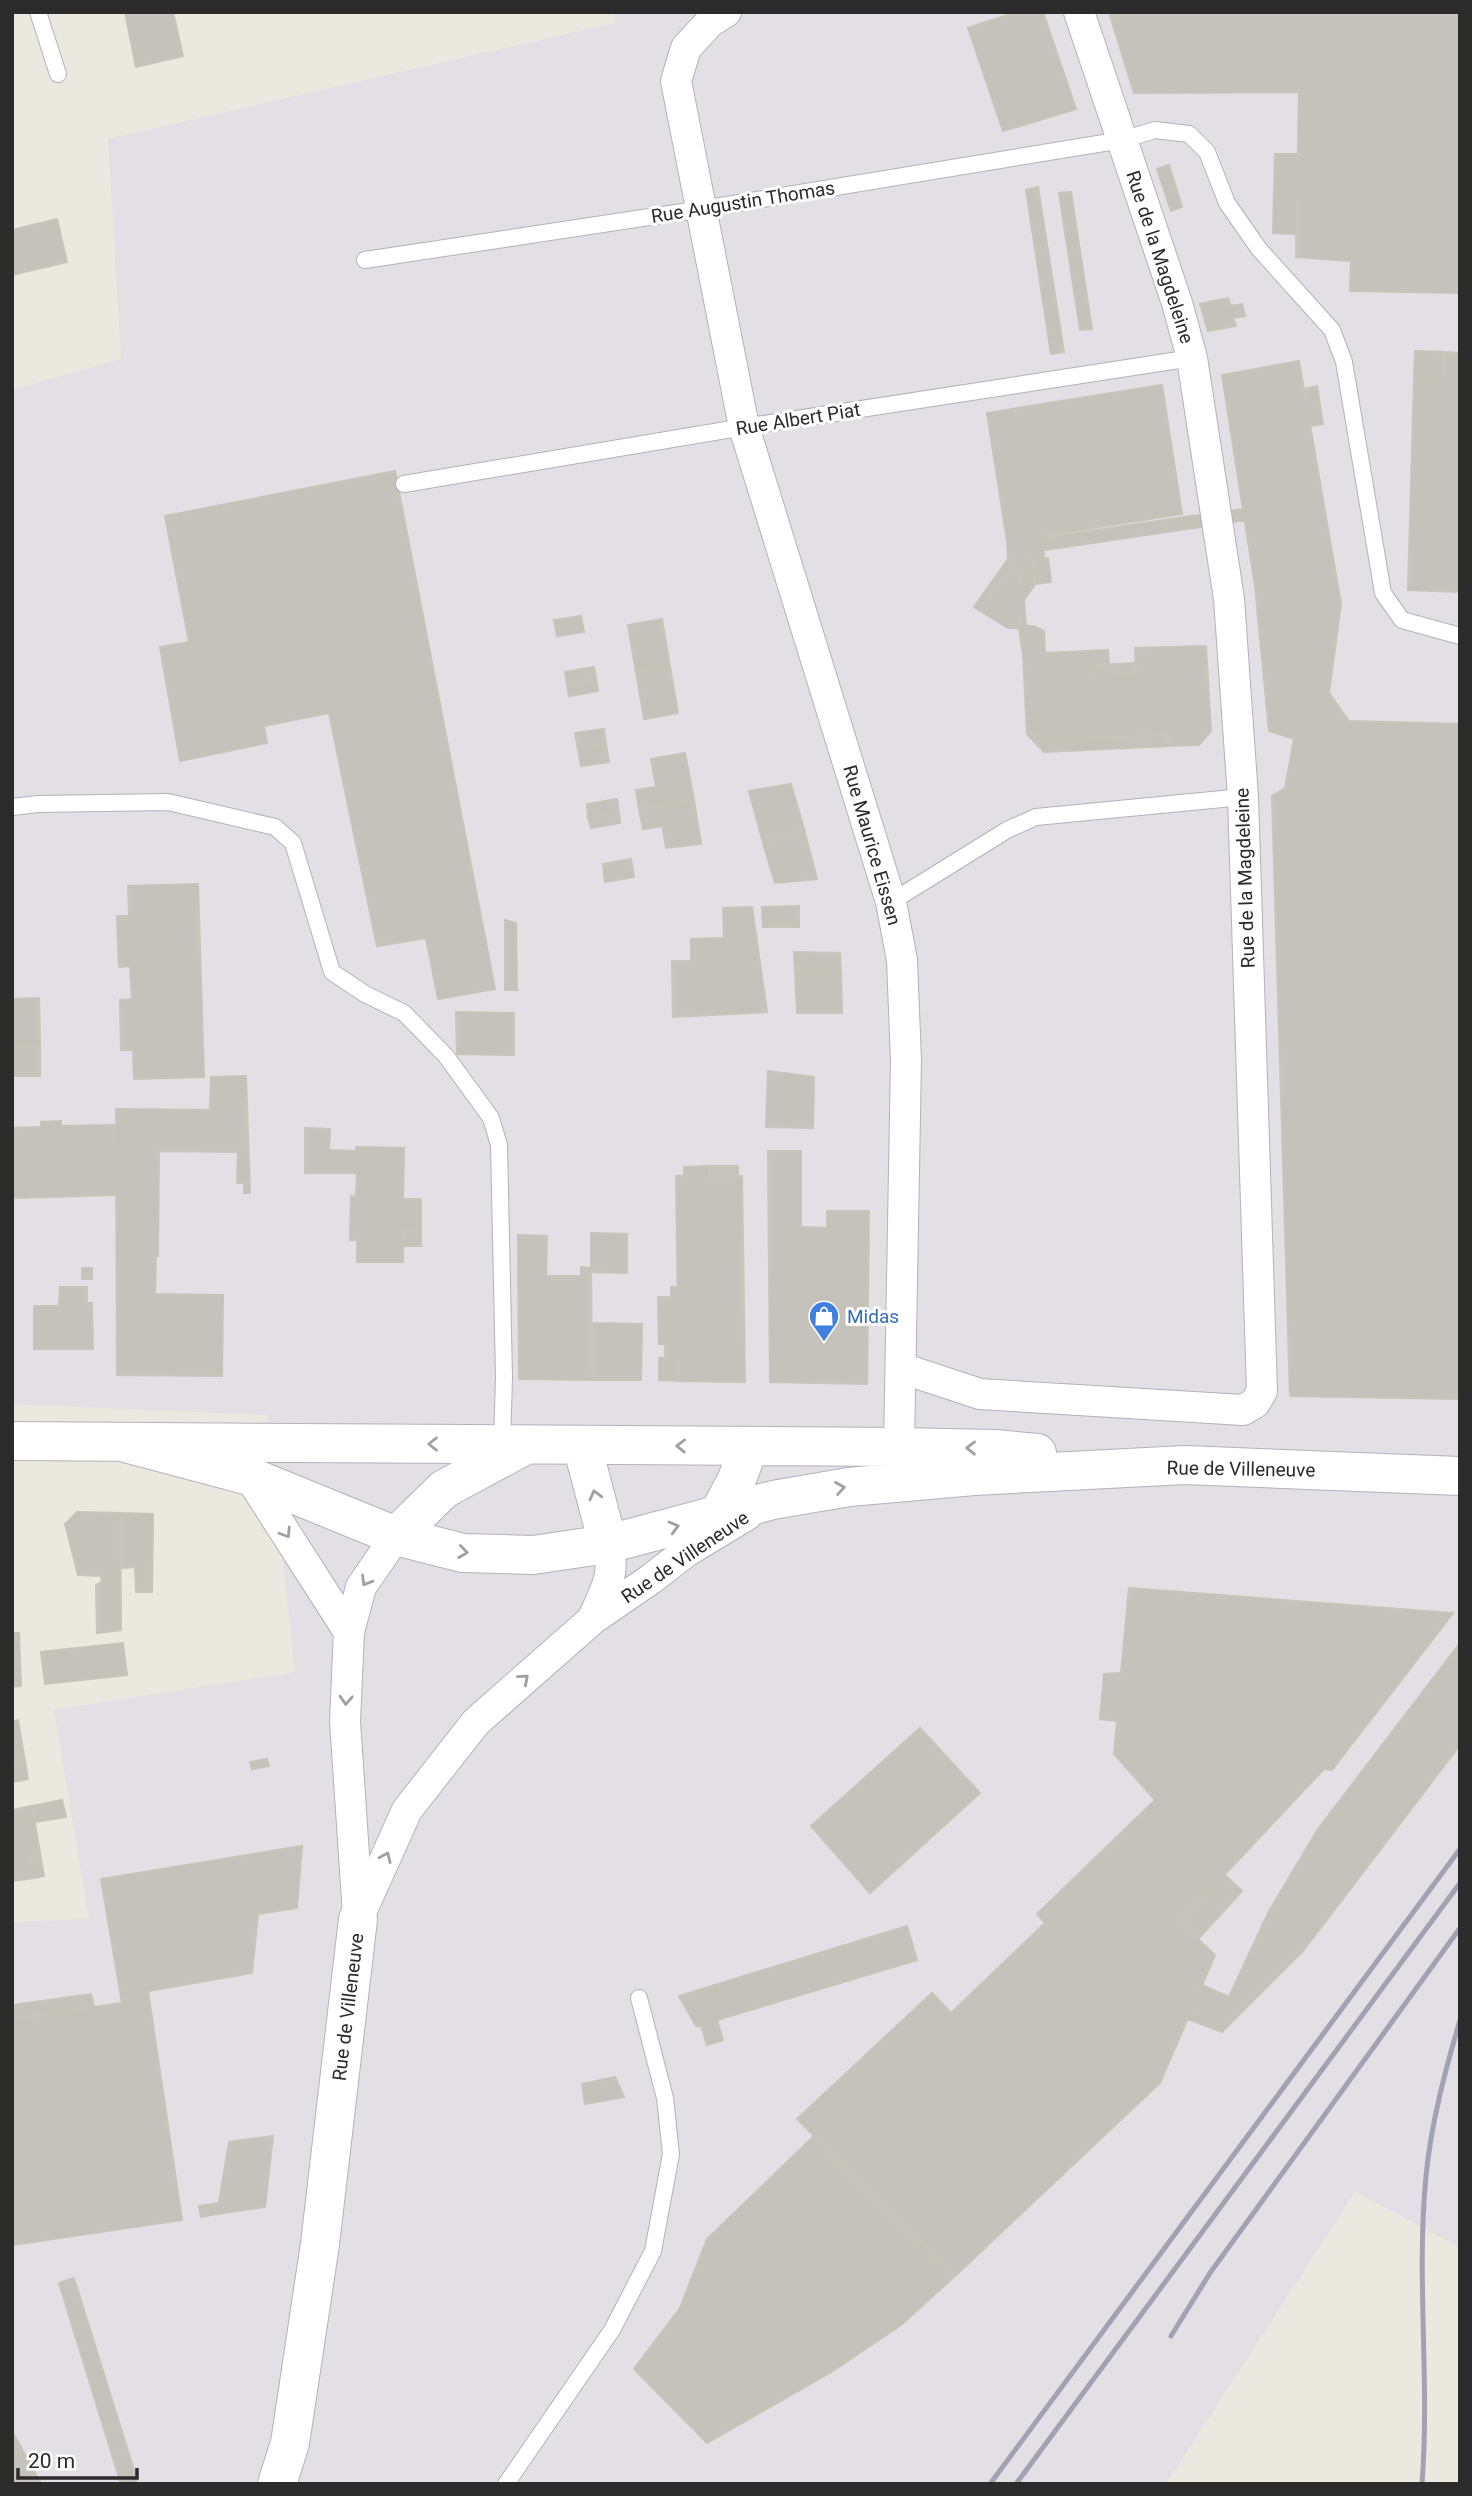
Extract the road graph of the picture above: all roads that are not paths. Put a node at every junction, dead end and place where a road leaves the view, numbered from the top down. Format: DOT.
graph roads {
  1 [pos="38,12"];
  2 [pos="726,12"];
  3 [pos="1079,12"];
  4 [pos="58,75"];
  5 [pos="1122,140"];
  6 [pos="702,209"];
  7 [pos="365,260"];
  8 [pos="1192,358"];
  9 [pos="744,427"];
  10 [pos="404,484"];
  11 [pos="1460,636"];
  12 [pos="1243,797"];
  13 [pos="12,807"];
  14 [pos="891,902"];
  15 [pos="901,1368"];
  16 [pos="12,1441"];
  17 [pos="125,1443"];
  18 [pos="514,1445"];
  19 [pos="582,1445"];
  20 [pos="749,1447"];
  21 [pos="899,1447"];
  22 [pos="1185,1465"];
  23 [pos="249,1476"];
  24 [pos="1460,1476"];
  25 [pos="773,1500"];
  26 [pos="718,1515"];
  27 [pos="397,1536"];
  28 [pos="608,1544"];
  29 [pos="593,1619"];
  30 [pos="349,1632"];
  31 [pos="358,1919"];
  32 [pos="639,1998"];
  33 [pos="277,2484"];
  34 [pos="506,2484"];
  1 -- 4 [label="lane"];
  2 -- 6 [label="street, Rue Maurice Eissen"];
  3 -- 5 [label="street, Rue de la Magdeleine"];
  5 -- 6 [label="lane, Rue Augustin Thomas"];
  5 -- 8 [label="street, Rue de la Magdeleine"];
  5 -- 11 [label="lane, Rue Augustin Thomas"];
  6 -- 7 [label="lane, Rue Augustin Thomas"];
  6 -- 9 [label="street, Rue Maurice Eissen"];
  8 -- 9 [label="lane, Rue Albert Piat"];
  8 -- 12 [label="street, Rue de la Magdeleine"];
  9 -- 10 [label="lane, Rue Albert Piat"];
  9 -- 14 [label="street, Rue Maurice Eissen"];
  12 -- 14 [label="lane"];
  12 -- 15 [label="street, Rue de la Magdeleine"];
  13 -- 18 [label="lane"];
  14 -- 15 [label="street, Rue Maurice Eissen"];
  15 -- 21 [label="street, Rue Maurice Eissen"];
  16 -- 17 [label="main road"];
  18 -- 17 [label="main road, one-way"];
  17 -- 23 [label="main road, Rue de Villeneuve"];
  18 -- 19 [label="main road"];
  18 -- 27 [label="main road"];
  20 -- 19 [label="main road, one-way"];
  28 -- 19 [label="main road, one-way"];
  20 -- 21 [label="main road"];
  20 -- 26 [label="main road"];
  22 -- 21 [label="main road, one-way"];
  22 -- 24 [label="main road, Rue de Villeneuve"];
  25 -- 22 [label="main road, Rue de Villeneuve, one-way"];
  23 -- 27 [label="main road, Rue de Villeneuve"];
  23 -- 30 [label="street, one-way"];
  25 -- 26 [label="main road, Rue de Villeneuve"];
  25 -- 29 [label="street, Rue de Villeneuve"];
  28 -- 26 [label="main road, Rue de Villeneuve, one-way"];
  27 -- 28 [label="main road, Rue de Villeneuve, one-way"];
  27 -- 30 [label="street, one-way"];
  28 -- 29 [label="street"];
  31 -- 29 [label="street, Rue de Villeneuve, one-way"];
  30 -- 31 [label="street, one-way"];
  31 -- 33 [label="main road, Rue de Villeneuve"];
  32 -- 34 [label="lane"];
}
